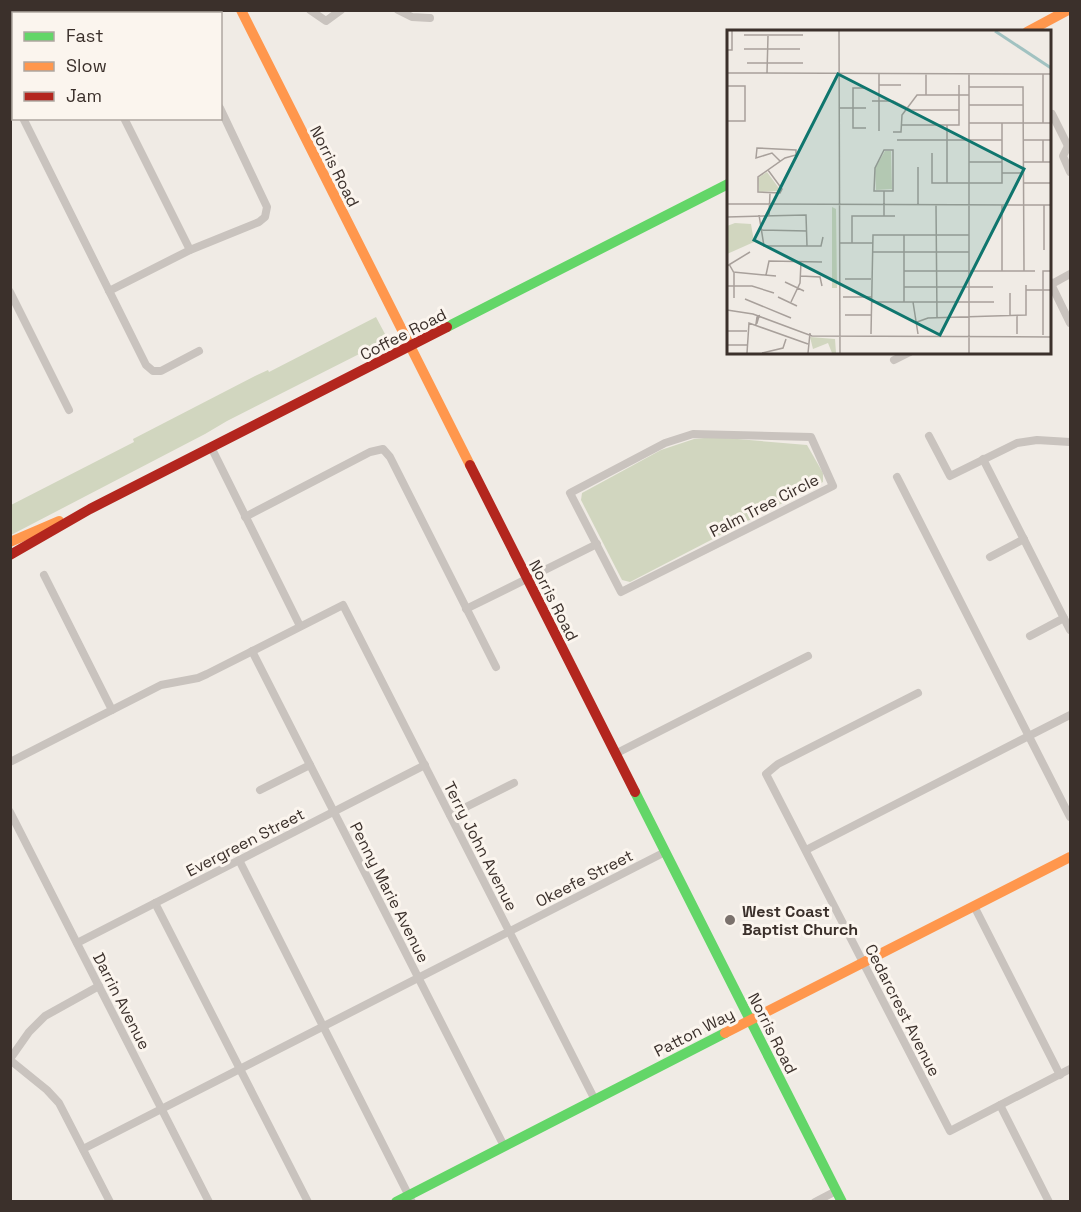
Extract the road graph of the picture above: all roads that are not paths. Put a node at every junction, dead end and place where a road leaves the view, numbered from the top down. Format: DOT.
graph roads {
  1 [pos="181,10"];
  2 [pos="241,10"];
  3 [pos="310,10"];
  4 [pos="341,10"];
  5 [pos="398,10"];
  6 [pos="1068,10"];
  7 [pos="173,12"];
  8 [pos="430,18"];
  9 [pos="1031,30"];
  10 [pos="222,112"];
  11 [pos="1051,115"];
  12 [pos="24,120"];
  13 [pos="125,120"];
  14 [pos="1069,147"];
  15 [pos="1071,172"];
  16 [pos="727,185"];
  17 [pos="190,250"];
  18 [pos="1071,274"];
  19 [pos="1051,284"];
  20 [pos="1051,286"];
  21 [pos="109,291"];
  22 [pos="10,292"];
  23 [pos="13,301"];
  24 [pos="1071,323"];
  25 [pos="409,347"];
  26 [pos="199,351"];
  27 [pos="906,354"];
  28 [pos="894,360"];
  29 [pos="69,410"];
  30 [pos="929,436"];
  31 [pos="1071,442"];
  32 [pos="210,447"];
  33 [pos="983,459"];
  34 [pos="897,477"];
  35 [pos="90,509"];
  36 [pos="245,517"];
  37 [pos="1024,539"];
  38 [pos="10,542"];
  39 [pos="597,544"];
  40 [pos="10,555"];
  41 [pos="990,556"];
  42 [pos="44,575"];
  43 [pos="526,578"];
  44 [pos="466,609"];
  45 [pos="1064,618"];
  46 [pos="300,626"];
  47 [pos="1071,630"];
  48 [pos="1030,636"];
  49 [pos="252,651"];
  50 [pos="808,656"];
  51 [pos="496,667"];
  52 [pos="918,693"];
  53 [pos="112,710"];
  54 [pos="1071,715"];
  55 [pos="1030,736"];
  56 [pos="10,752"];
  57 [pos="615,754"];
  58 [pos="13,761"];
  59 [pos="310,765"];
  60 [pos="425,765"];
  61 [pos="514,783"];
  62 [pos="260,790"];
  63 [pos="10,812"];
  64 [pos="334,812"];
  65 [pos="450,815"];
  66 [pos="1071,817"];
  67 [pos="806,850"];
  68 [pos="665,852"];
  69 [pos="1071,857"];
  70 [pos="239,860"];
  71 [pos="155,903"];
  72 [pos="974,906"];
  73 [pos="509,931"];
  74 [pos="77,943"];
  75 [pos="864,963"];
  76 [pos="418,978"];
  77 [pos="99,986"];
  78 [pos="750,1021"];
  79 [pos="323,1026"];
  80 [pos="10,1059"];
  81 [pos="240,1069"];
  82 [pos="1071,1069"];
  83 [pos="1060,1075"];
  84 [pos="595,1100"];
  85 [pos="1000,1105"];
  86 [pos="162,1109"];
  87 [pos="504,1146"];
  88 [pos="83,1149"];
  89 [pos="836,1191"];
  90 [pos="410,1198"];
  91 [pos="110,1202"];
  92 [pos="209,1202"];
  93 [pos="308,1202"];
  94 [pos="396,1202"];
  95 [pos="815,1202"];
  96 [pos="842,1202"];
  97 [pos="1049,1202"];
  1 -- 7 [label="street"];
  2 -- 25 [label="street, Norris Road"];
  3 -- 4 [label="street"];
  5 -- 8 [label="street"];
  6 -- 9 [label="street"];
  10 -- 17 [label="street"];
  11 -- 14 [label="street"];
  12 -- 21 [label="street"];
  13 -- 17 [label="street"];
  14 -- 15 [label="street"];
  16 -- 25 [label="street, Coffee Road"];
  17 -- 21 [label="street"];
  18 -- 19 [label="street"];
  20 -- 24 [label="street"];
  21 -- 26 [label="street"];
  22 -- 23 [label="street"];
  23 -- 29 [label="street"];
  25 -- 32 [label="street, Coffee Road"];
  25 -- 43 [label="street, Norris Road"];
  27 -- 28 [label="street"];
  30 -- 33 [label="street"];
  31 -- 33 [label="street"];
  32 -- 35 [label="street, Coffee Road"];
  32 -- 36 [label="street"];
  33 -- 37 [label="street"];
  34 -- 55 [label="street"];
  35 -- 38 [label="street, Coffee Road"];
  35 -- 40 [label="street, Coffee Road"];
  36 -- 44 [label="street"];
  36 -- 46 [label="street"];
  37 -- 41 [label="street"];
  37 -- 45 [label="street"];
  39 -- 39 [label="street, Palm Tree Circle"];
  39 -- 43 [label="street"];
  42 -- 53 [label="street"];
  43 -- 44 [label="street"];
  43 -- 57 [label="street, Norris Road"];
  44 -- 51 [label="street"];
  45 -- 47 [label="street"];
  45 -- 48 [label="street"];
  46 -- 49 [label="street"];
  46 -- 60 [label="street, Terry John Avenue"];
  49 -- 53 [label="street"];
  49 -- 59 [label="street, Penny Marie Avenue"];
  50 -- 57 [label="street"];
  52 -- 67 [label="street, Cedarcrest Avenue"];
  53 -- 58 [label="street"];
  54 -- 55 [label="street"];
  55 -- 66 [label="street"];
  55 -- 67 [label="street"];
  56 -- 58 [label="street"];
  57 -- 68 [label="street, Norris Road"];
  59 -- 62 [label="street"];
  59 -- 64 [label="street, Penny Marie Avenue"];
  60 -- 64 [label="street, Evergreen Street"];
  60 -- 65 [label="street, Terry John Avenue"];
  61 -- 65 [label="street"];
  63 -- 74 [label="street, Darrin Avenue"];
  64 -- 70 [label="street, Evergreen Street"];
  64 -- 76 [label="street, Penny Marie Avenue"];
  65 -- 73 [label="street, Terry John Avenue"];
  67 -- 75 [label="street, Cedarcrest Avenue"];
  68 -- 73 [label="street, Okeefe Street"];
  68 -- 78 [label="street, Norris Road"];
  69 -- 72 [label="street, Patton Way"];
  70 -- 71 [label="street, Evergreen Street"];
  70 -- 79 [label="street"];
  71 -- 74 [label="street, Evergreen Street"];
  71 -- 81 [label="street"];
  72 -- 75 [label="street, Patton Way"];
  72 -- 83 [label="street"];
  73 -- 76 [label="street, Okeefe Street"];
  73 -- 84 [label="street, Terry John Avenue"];
  74 -- 77 [label="street, Darrin Avenue"];
  75 -- 78 [label="street, Patton Way"];
  75 -- 85 [label="street, Cedarcrest Avenue"];
  76 -- 79 [label="street, Okeefe Street"];
  76 -- 87 [label="street, Penny Marie Avenue"];
  77 -- 80 [label="street"];
  77 -- 86 [label="street, Darrin Avenue"];
  78 -- 84 [label="street, Patton Way"];
  78 -- 89 [label="street, Norris Road"];
  79 -- 81 [label="street, Okeefe Street"];
  79 -- 90 [label="street"];
  80 -- 88 [label="street"];
  81 -- 86 [label="street"];
  81 -- 93 [label="street"];
  82 -- 83 [label="street"];
  83 -- 85 [label="street"];
  84 -- 87 [label="street, Patton Way"];
  85 -- 97 [label="street"];
  86 -- 88 [label="street"];
  86 -- 92 [label="street, Darrin Avenue"];
  87 -- 90 [label="street, Patton Way"];
  88 -- 91 [label="street"];
  89 -- 95 [label="street"];
  89 -- 96 [label="street, Norris Road"];
  90 -- 94 [label="street, Patton Way"];
}
